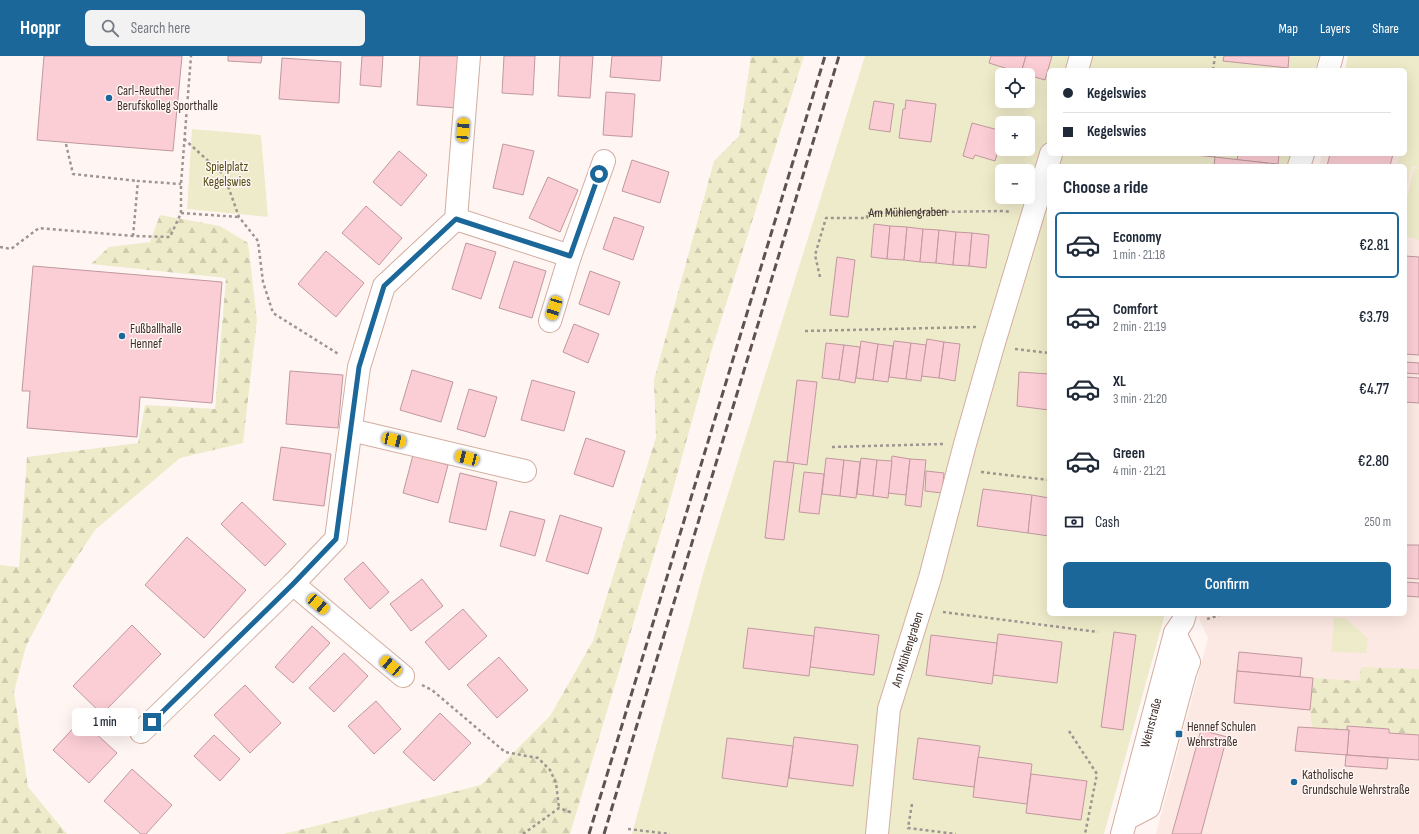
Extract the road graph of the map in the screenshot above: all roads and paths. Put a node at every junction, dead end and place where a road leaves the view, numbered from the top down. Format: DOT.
graph roads {
  1 [pos="191,56"];
  2 [pos="469,56"];
  3 [pos="1081,56"];
  4 [pos="1215,56"];
  5 [pos="1332,56"];
  6 [pos="1078,68"];
  7 [pos="1213,68"];
  8 [pos="1329,68"];
  9 [pos="184,139"];
  10 [pos="66,144"];
  11 [pos="604,161"];
  12 [pos="1047,167"];
  13 [pos="138,181"];
  14 [pos="180,184"];
  15 [pos="181,213"];
  16 [pos="1032,216"];
  17 [pos="239,217"];
  18 [pos="456,219"];
  19 [pos="133,236"];
  20 [pos="0,248"];
  21 [pos="570,256"];
  22 [pos="820,277"];
  23 [pos="550,321"];
  24 [pos="805,331"];
  25 [pos="996,337"];
  26 [pos="1047,352"];
  27 [pos="359,367"];
  28 [pos="351,430"];
  29 [pos="965,444"];
  30 [pos="832,447"];
  31 [pos="959,469"];
  32 [pos="525,472"];
  33 [pos="1047,480"];
  34 [pos="293,584"];
  35 [pos="921,609"];
  36 [pos="1180,623"];
  37 [pos="1098,632"];
  38 [pos="403,676"];
  39 [pos="1069,731"];
  40 [pos="141,732"];
  41 [pos="912,804"];
  42 [pos="559,808"];
  43 [pos="573,813"];
  44 [pos="1124,826"];
  45 [pos="628,829"];
  46 [pos="523,834"];
  47 [pos="670,834"];
  48 [pos="877,834"];
  49 [pos="956,834"];
  50 [pos="1085,834"];
  1 -- 9 [label="path"];
  2 -- 18 [label="street"];
  3 -- 6 [label="street"];
  4 -- 7 [label="path"];
  5 -- 8 [label="street"];
  9 -- 14 [label="path"];
  9 -- 17 [label="path"];
  10 -- 13 [label="path"];
  11 -- 21 [label="street"];
  12 -- 16 [label="street, Am Mühlengraben"];
  13 -- 14 [label="path"];
  13 -- 19 [label="path"];
  14 -- 15 [label="path"];
  15 -- 17 [label="path"];
  15 -- 19 [label="path"];
  16 -- 22 [label="path, Am Mühlengraben"];
  16 -- 25 [label="street, Am Mühlengraben"];
  17 -- 27 [label="path"];
  18 -- 21 [label="street"];
  18 -- 27 [label="street"];
  19 -- 20 [label="path"];
  21 -- 23 [label="street"];
  24 -- 25 [label="path"];
  25 -- 26 [label="path"];
  25 -- 29 [label="street, Am Mühlengraben"];
  27 -- 28 [label="street"];
  28 -- 32 [label="street"];
  28 -- 34 [label="street"];
  29 -- 30 [label="path"];
  29 -- 31 [label="street, Am Mühlengraben"];
  31 -- 33 [label="path"];
  31 -- 35 [label="street, Am Mühlengraben"];
  34 -- 38 [label="street"];
  34 -- 40 [label="street"];
  35 -- 37 [label="path"];
  35 -- 48 [label="street, Am Mühlengraben"];
  36 -- 44 [label="street, Wehrstraße"];
  38 -- 42 [label="path"];
  39 -- 50 [label="path"];
  41 -- 49 [label="path"];
  42 -- 43 [label="path"];
  42 -- 46 [label="path"];
  45 -- 47 [label="path"];
}
